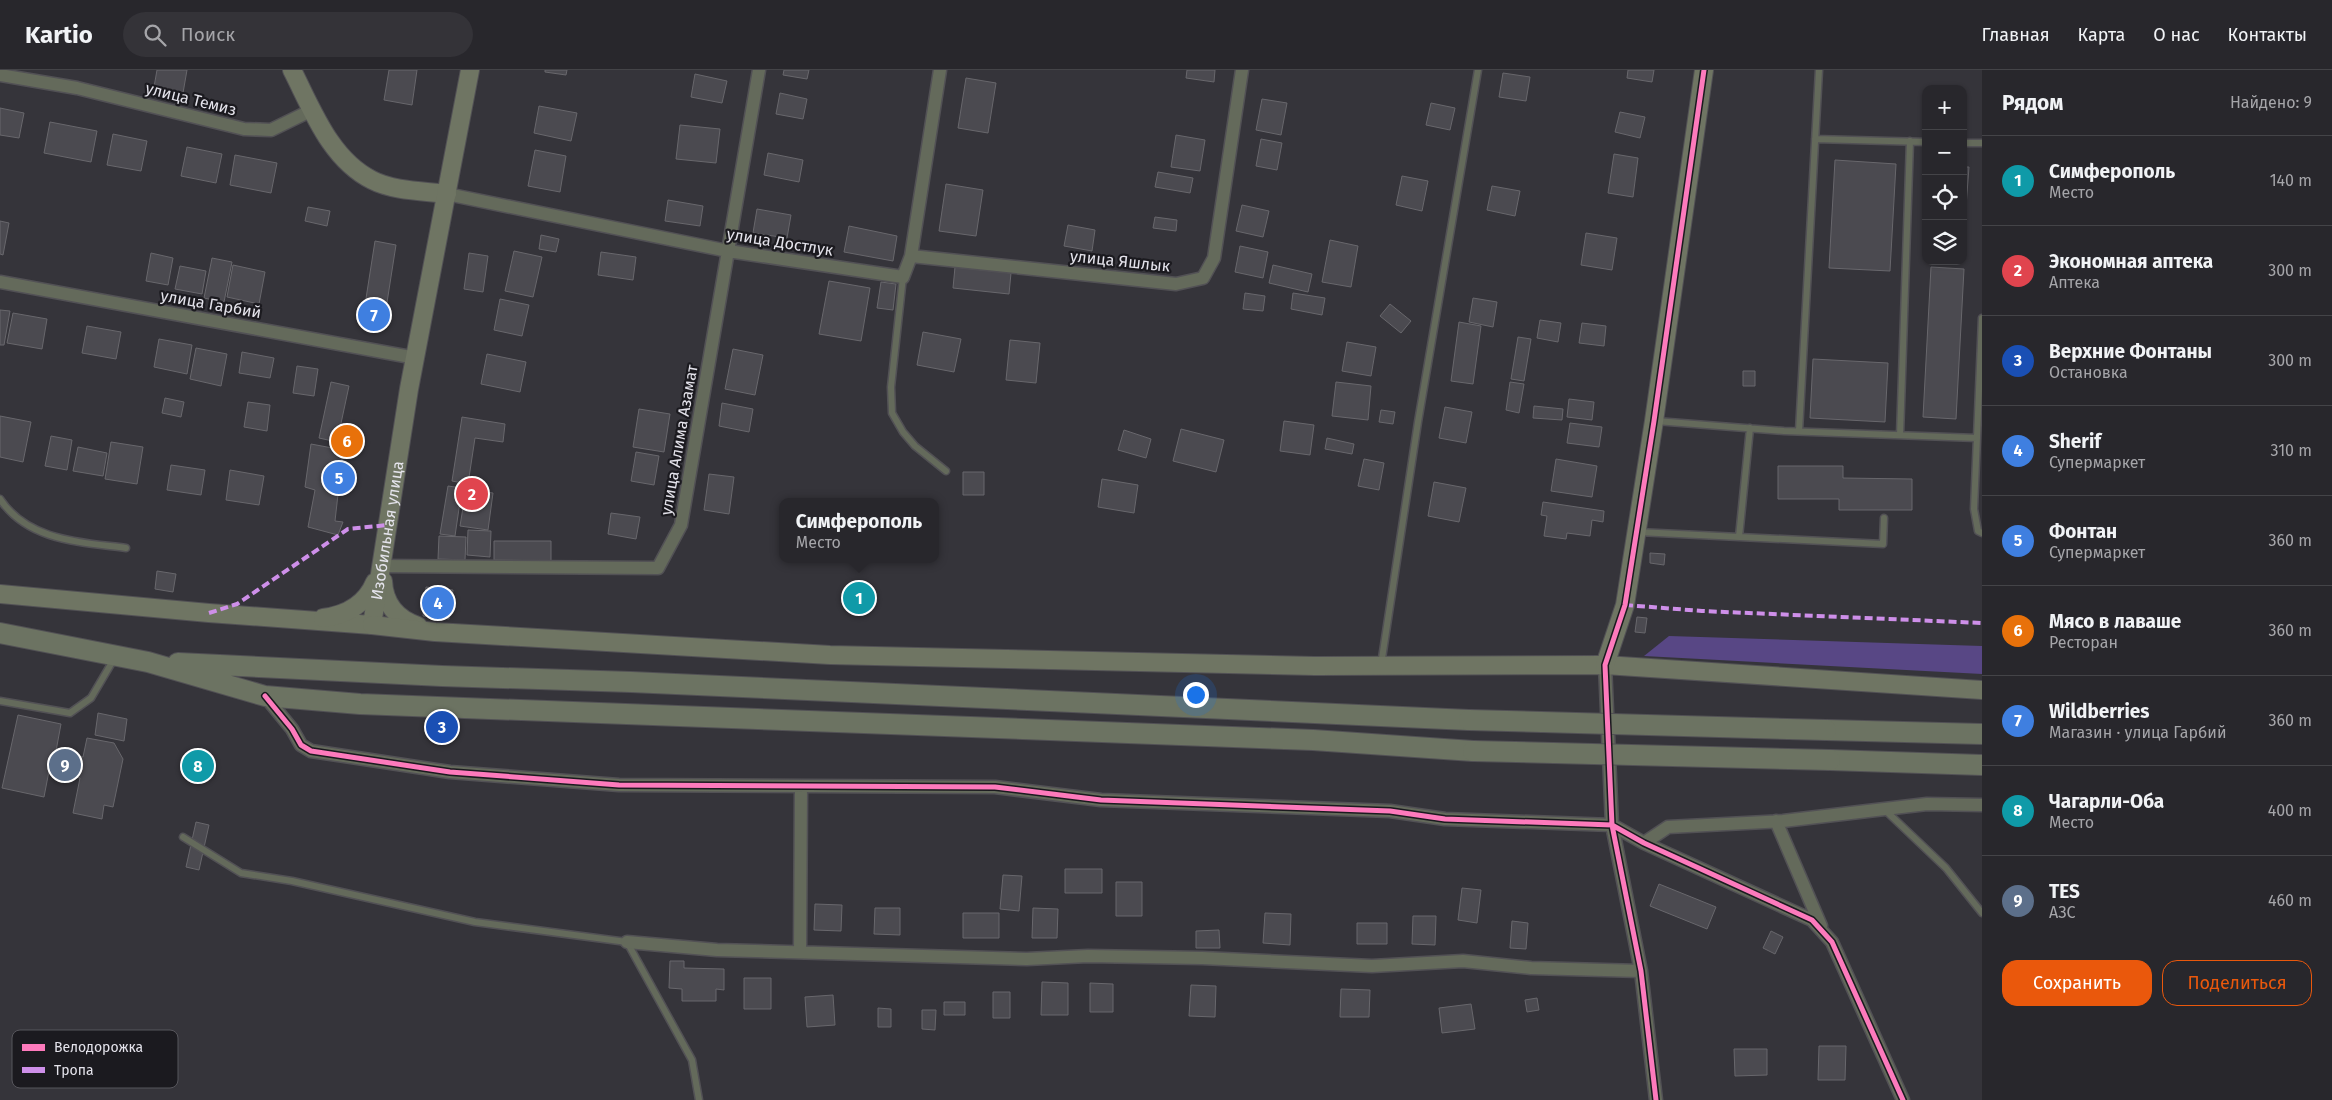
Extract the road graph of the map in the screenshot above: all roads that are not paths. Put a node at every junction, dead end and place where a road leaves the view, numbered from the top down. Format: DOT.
graph roads {
  1 [pos="292,70"];
  2 [pos="470,70"];
  3 [pos="759,70"];
  4 [pos="940,70"];
  5 [pos="1242,70"];
  6 [pos="1478,70"];
  7 [pos="1704,70"];
  8 [pos="1819,70"];
  9 [pos="0,75"];
  10 [pos="312,110"];
  11 [pos="1815,139"];
  12 [pos="1910,141"];
  13 [pos="1922,142"];
  14 [pos="1967,143"];
  15 [pos="1982,143"];
  16 [pos="447,194"];
  17 [pos="728,251"];
  18 [pos="911,256"];
  19 [pos="903,277"];
  20 [pos="0,282"];
  21 [pos="1982,318"];
  22 [pos="416,358"];
  23 [pos="1654,421"];
  24 [pos="1750,428"];
  25 [pos="1799,431"];
  26 [pos="1900,435"];
  27 [pos="1977,438"];
  28 [pos="946,471"];
  29 [pos="0,499"];
  30 [pos="1884,518"];
  31 [pos="1637,532"];
  32 [pos="1982,533"];
  33 [pos="1739,537"];
  34 [pos="126,548"];
  35 [pos="382,566"];
  36 [pos="0,594"];
  37 [pos="34,598"];
  38 [pos="0,605"];
  39 [pos="299,620"];
  40 [pos="372,625"];
  41 [pos="431,631"];
  42 [pos="0,633"];
  43 [pos="116,656"];
  44 [pos="148,662"];
  45 [pos="1605,665"];
  46 [pos="1381,666"];
  47 [pos="1982,690"];
  48 [pos="265,696"];
  49 [pos="0,701"];
  50 [pos="1982,734"];
  51 [pos="1982,765"];
  52 [pos="801,787"];
  53 [pos="1982,805"];
  54 [pos="1884,809"];
  55 [pos="1776,821"];
  56 [pos="1612,825"];
  57 [pos="183,837"];
  58 [pos="1644,843"];
  59 [pos="1982,913"];
  60 [pos="1823,930"];
  61 [pos="627,942"];
  62 [pos="800,952"];
  63 [pos="1641,971"];
  64 [pos="699,1100"];
  65 [pos="1656,1100"];
  66 [pos="1903,1100"];
  1 -- 10 [label="main road"];
  2 -- 16 [label="main road, Изобильная улица"];
  3 -- 17 [label="street, улица Алима Азамат"];
  4 -- 18 [label="street"];
  5 -- 18 [label="street, улица Яшлык"];
  6 -- 46 [label="lane"];
  7 -- 23 [label="main road"];
  8 -- 11 [label="lane"];
  9 -- 10 [label="street, улица Темиз"];
  10 -- 16 [label="main road"];
  11 -- 12 [label="lane"];
  11 -- 25 [label="lane"];
  12 -- 13 [label="lane"];
  12 -- 26 [label="lane"];
  14 -- 15 [label="lane"];
  16 -- 17 [label="street, улица Достлук"];
  16 -- 22 [label="main road, Изобильная улица"];
  17 -- 19 [label="street, улица Достлук"];
  17 -- 35 [label="street, улица Алима Азамат"];
  18 -- 19 [label="street"];
  19 -- 28 [label="lane"];
  20 -- 22 [label="street, улица Гарбий"];
  21 -- 27 [label="lane"];
  22 -- 35 [label="main road, Изобильная улица"];
  23 -- 24 [label="lane"];
  23 -- 31 [label="main road"];
  24 -- 25 [label="lane"];
  24 -- 33 [label="lane"];
  25 -- 26 [label="lane"];
  26 -- 27 [label="lane"];
  27 -- 32 [label="lane"];
  29 -- 34 [label="lane"];
  30 -- 33 [label="lane"];
  31 -- 33 [label="lane"];
  31 -- 45 [label="main road"];
  35 -- 39 [label="main road"];
  35 -- 40 [label="main road, Изобильная улица"];
  35 -- 41 [label="main road"];
  36 -- 37 [label="main road"];
  37 -- 38 [label="main road"];
  37 -- 39 [label="main road"];
  39 -- 40 [label="main road"];
  40 -- 41 [label="main road"];
  41 -- 46 [label="main road"];
  42 -- 43 [label="main road"];
  43 -- 44 [label="main road"];
  43 -- 49 [label="lane"];
  44 -- 48 [label="main road"];
  44 -- 50 [label="main road, bridge"];
  45 -- 46 [label="main road"];
  45 -- 47 [label="main road"];
  45 -- 56 [label="street"];
  48 -- 51 [label="main road, bridge"];
  48 -- 52 [label="street"];
  52 -- 56 [label="street"];
  52 -- 62 [label="street"];
  53 -- 54 [label="street"];
  54 -- 55 [label="street"];
  54 -- 59 [label="lane"];
  55 -- 58 [label="street"];
  55 -- 60 [label="street"];
  56 -- 58 [label="street"];
  56 -- 63 [label="street"];
  57 -- 61 [label="lane"];
  58 -- 60 [label="street"];
  60 -- 66 [label="street"];
  61 -- 62 [label="street"];
  61 -- 64 [label="lane"];
  62 -- 63 [label="street"];
  63 -- 65 [label="street"];
}
